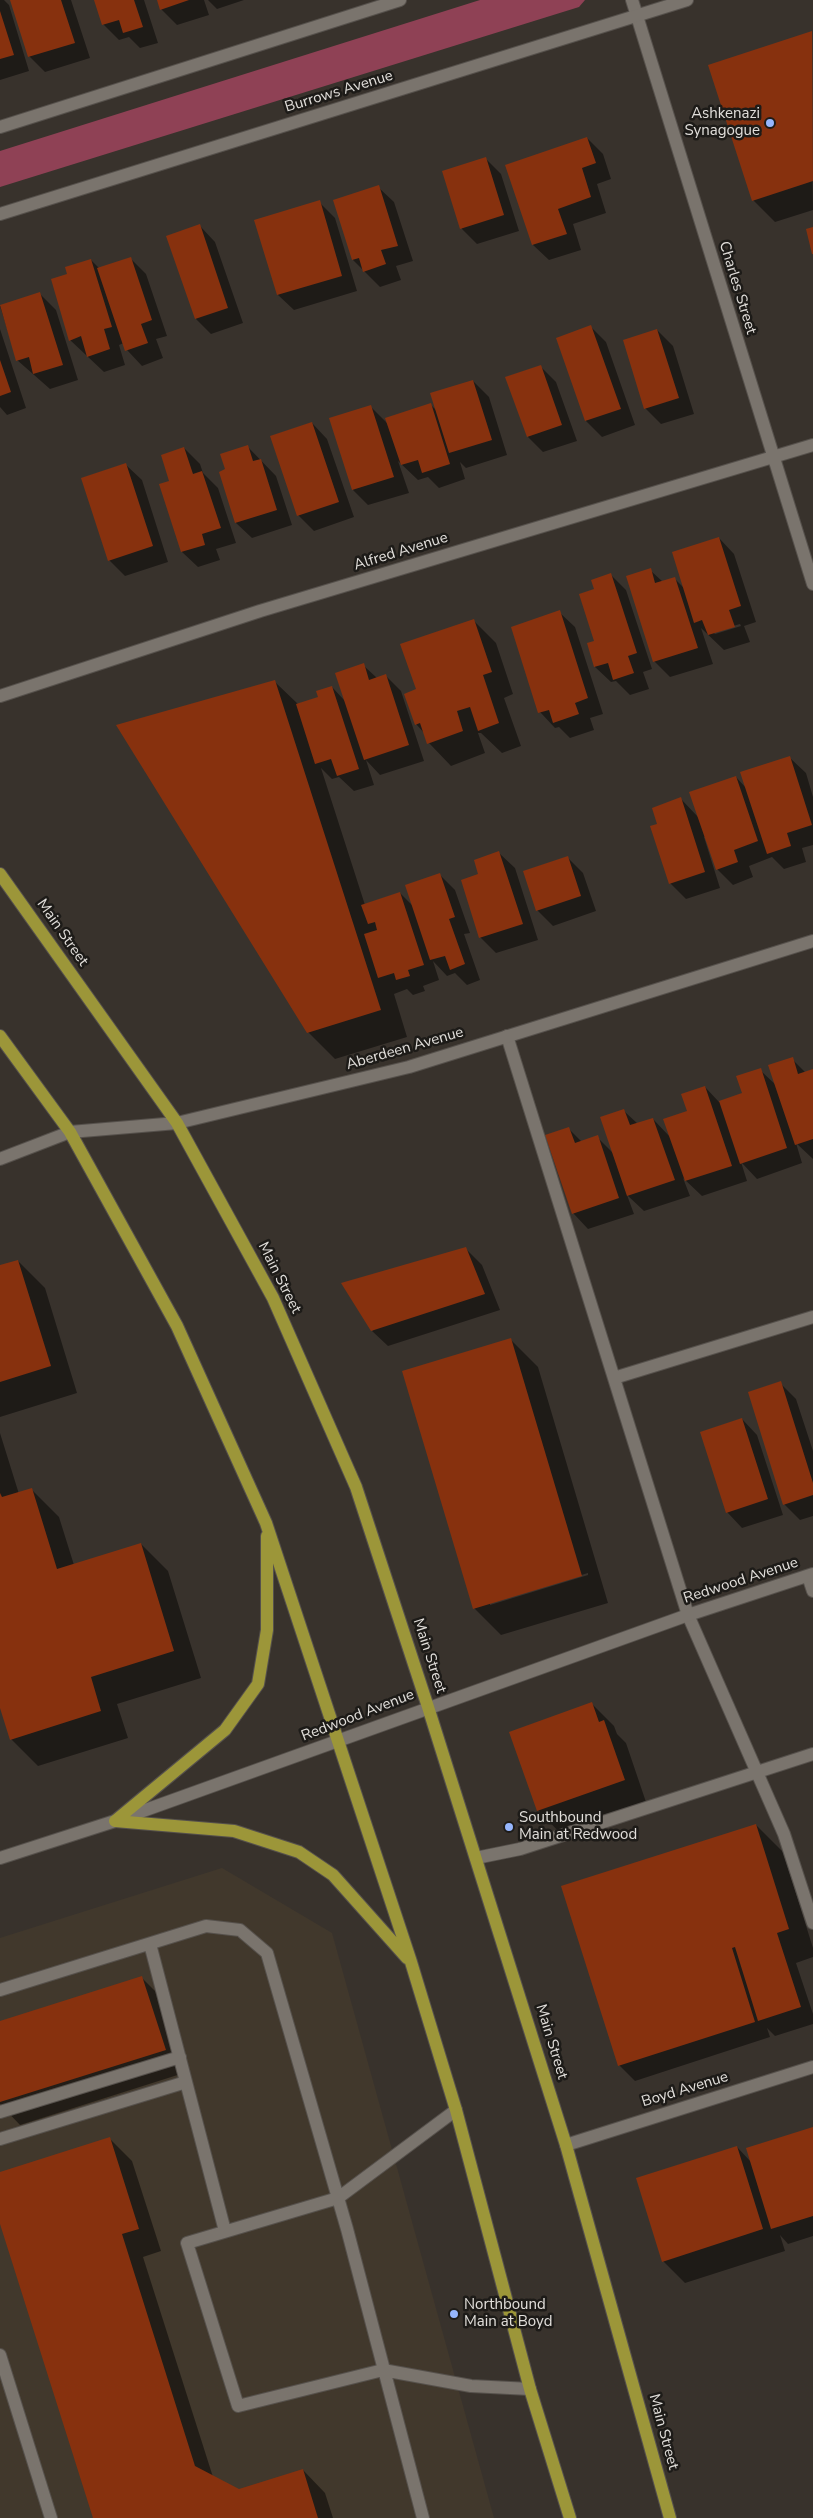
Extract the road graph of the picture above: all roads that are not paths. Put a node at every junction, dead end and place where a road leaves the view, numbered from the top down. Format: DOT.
graph roads {
  1 [pos="400,0"];
  2 [pos="632,0"];
  3 [pos="687,0"];
  4 [pos="637,16"];
  5 [pos="0,127"];
  6 [pos="0,214"];
  7 [pos="813,445"];
  8 [pos="772,457"];
  9 [pos="813,584"];
  10 [pos="0,696"];
  11 [pos="0,874"];
  12 [pos="813,941"];
  13 [pos="0,1036"];
  14 [pos="507,1036"];
  15 [pos="177,1123"];
  16 [pos="70,1132"];
  17 [pos="0,1158"];
  18 [pos="813,1317"];
  19 [pos="614,1378"];
  20 [pos="266,1523"];
  21 [pos="810,1575"];
  22 [pos="813,1591"];
  23 [pos="688,1615"];
  24 [pos="428,1707"];
  25 [pos="337,1742"];
  26 [pos="813,1754"];
  27 [pos="758,1773"];
  28 [pos="115,1821"];
  29 [pos="0,1858"];
  30 [pos="476,1858"];
  31 [pos="813,1923"];
  32 [pos="150,1944"];
  33 [pos="410,1962"];
  34 [pos="0,1990"];
  35 [pos="180,2057"];
  36 [pos="813,2067"];
  37 [pos="186,2082"];
  38 [pos="456,2110"];
  39 [pos="0,2112"];
  40 [pos="0,2139"];
  41 [pos="566,2145"];
  42 [pos="338,2198"];
  43 [pos="225,2231"];
  44 [pos="0,2355"];
  45 [pos="383,2370"];
  46 [pos="530,2389"];
  47 [pos="51,2518"];
  48 [pos="423,2518"];
  49 [pos="570,2518"];
  50 [pos="670,2518"];
  1 -- 5 [label="street"];
  2 -- 4 [label="street, Charles Street"];
  3 -- 4 [label="street, Burrows Avenue"];
  4 -- 6 [label="street, Burrows Avenue"];
  4 -- 8 [label="street, Charles Street"];
  7 -- 8 [label="street, Alfred Avenue"];
  8 -- 9 [label="street, Charles Street"];
  8 -- 10 [label="street, Alfred Avenue"];
  11 -- 15 [label="main road, Main Street"];
  12 -- 14 [label="street, Aberdeen Avenue"];
  13 -- 16 [label="main road"];
  14 -- 15 [label="street, Aberdeen Avenue"];
  14 -- 19 [label="street"];
  15 -- 16 [label="street, Aberdeen Avenue"];
  15 -- 24 [label="main road, Main Street"];
  16 -- 17 [label="street, Aberdeen Avenue"];
  16 -- 20 [label="main road"];
  18 -- 19 [label="street"];
  19 -- 23 [label="street"];
  20 -- 25 [label="main road"];
  20 -- 28 [label="main road"];
  21 -- 22 [label="street"];
  21 -- 23 [label="street, Redwood Avenue"];
  23 -- 24 [label="street, Redwood Avenue"];
  23 -- 27 [label="street"];
  24 -- 25 [label="street, Redwood Avenue"];
  24 -- 30 [label="main road, Main Street"];
  25 -- 28 [label="street, Redwood Avenue"];
  25 -- 33 [label="main road"];
  26 -- 27 [label="street"];
  27 -- 30 [label="street"];
  27 -- 31 [label="street"];
  28 -- 29 [label="street, Redwood Avenue"];
  28 -- 33 [label="main road"];
  30 -- 41 [label="main road, Main Street"];
  32 -- 34 [label="street"];
  32 -- 35 [label="street"];
  32 -- 42 [label="street"];
  33 -- 38 [label="main road"];
  35 -- 37 [label="street"];
  35 -- 39 [label="street"];
  36 -- 41 [label="street, Boyd Avenue"];
  37 -- 40 [label="street"];
  37 -- 43 [label="street"];
  38 -- 42 [label="street"];
  38 -- 46 [label="main road"];
  41 -- 50 [label="main road, Main Street"];
  42 -- 43 [label="street"];
  42 -- 45 [label="street"];
  43 -- 45 [label="street"];
  44 -- 47 [label="street"];
  45 -- 46 [label="street"];
  45 -- 48 [label="street"];
  46 -- 49 [label="main road"];
}
